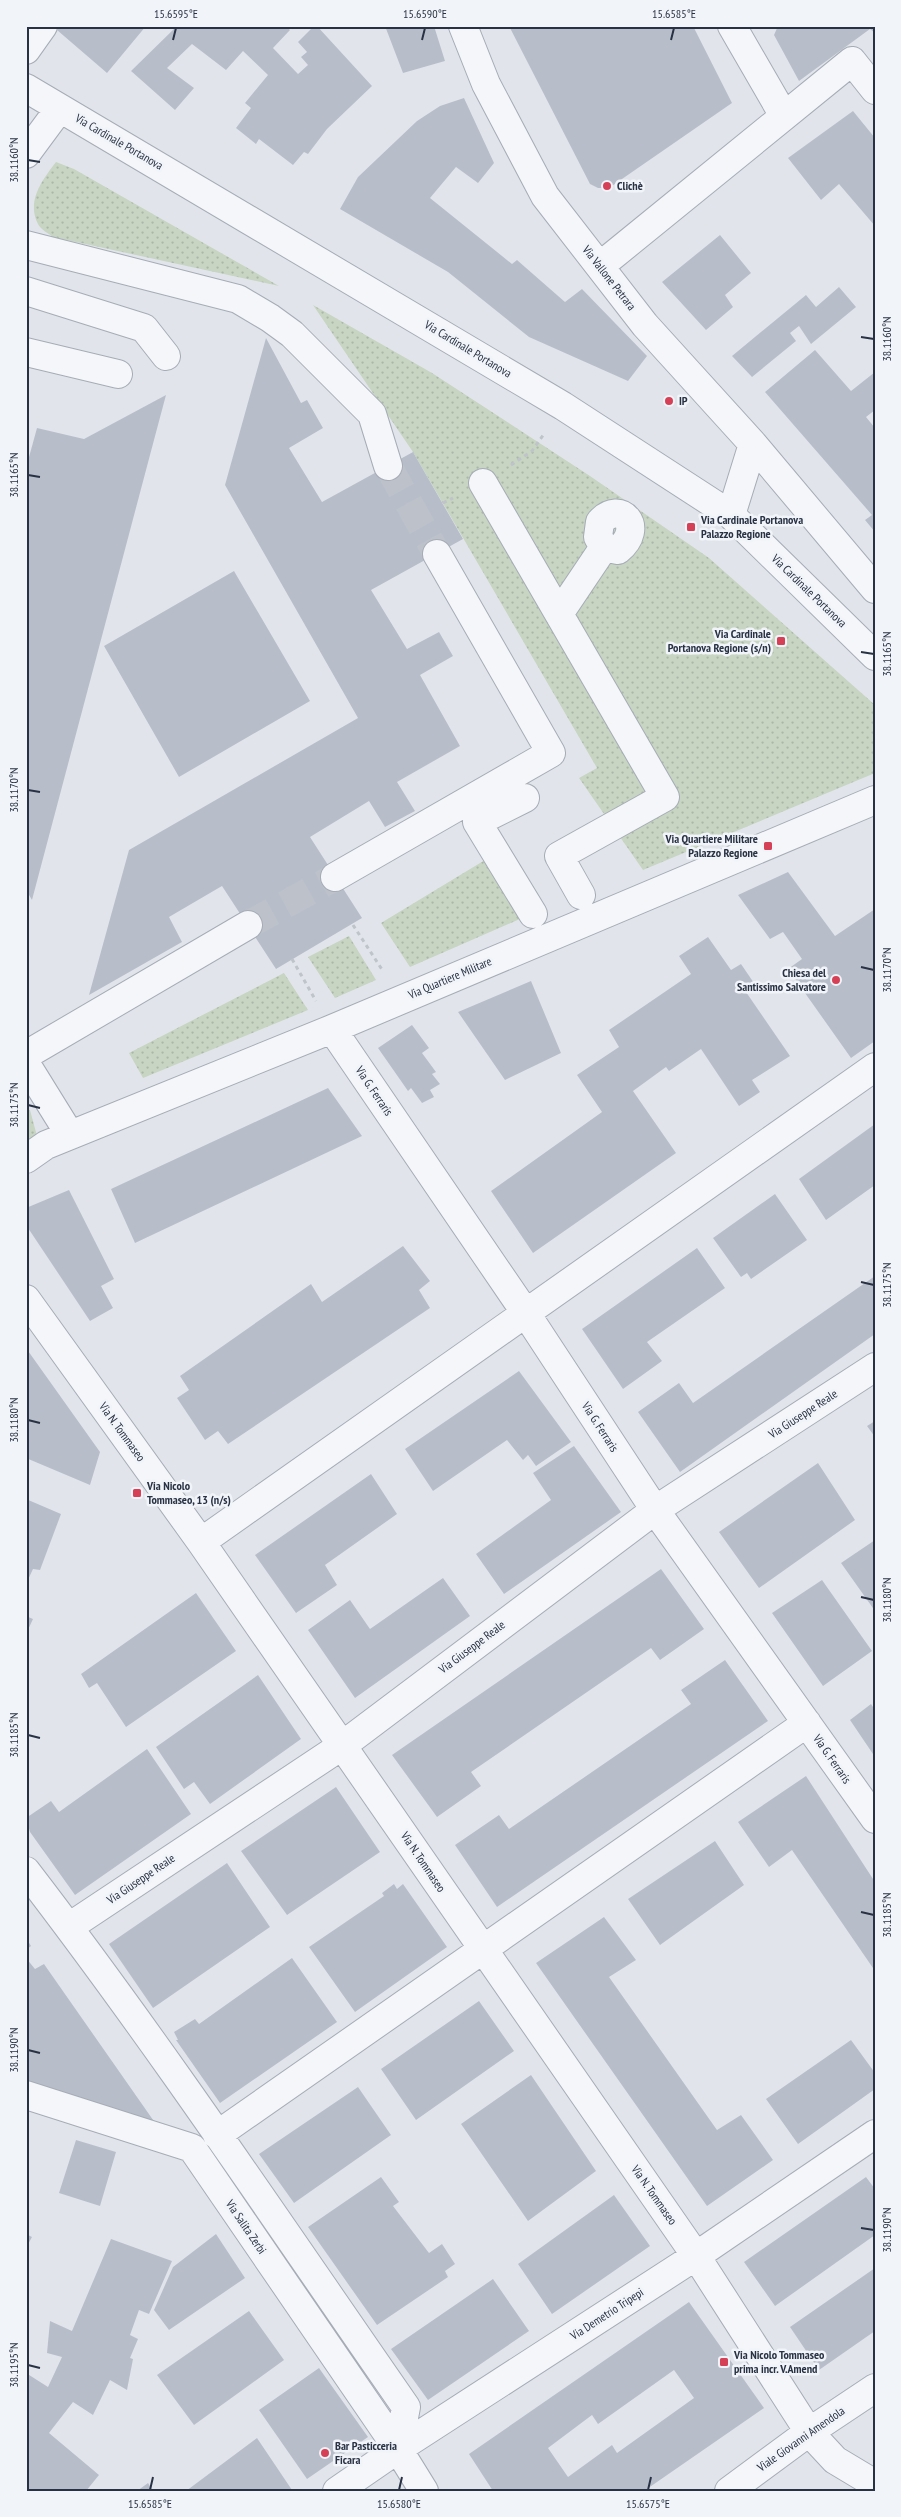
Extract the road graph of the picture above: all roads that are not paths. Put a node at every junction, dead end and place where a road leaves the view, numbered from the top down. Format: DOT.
graph roads {
  1 [pos="43,26"];
  2 [pos="463,26"];
  3 [pos="732,26"];
  4 [pos="26,50"];
  5 [pos="26,88"];
  6 [pos="875,90"];
  7 [pos="60,108"];
  8 [pos="784,116"];
  9 [pos="26,154"];
  10 [pos="26,245"];
  11 [pos="600,266"];
  12 [pos="26,291"];
  13 [pos="26,352"];
  14 [pos="166,356"];
  15 [pos="118,374"];
  16 [pos="752,444"];
  17 [pos="388,466"];
  18 [pos="483,483"];
  19 [pos="731,514"];
  20 [pos="604,547"];
  21 [pos="437,554"];
  22 [pos="875,589"];
  23 [pos="559,614"];
  24 [pos="875,656"];
  25 [pos="525,798"];
  26 [pos="875,800"];
  27 [pos="335,877"];
  28 [pos="581,895"];
  29 [pos="533,914"];
  30 [pos="248,925"];
  31 [pos="332,1029"];
  32 [pos="26,1055"];
  33 [pos="26,1064"];
  34 [pos="875,1067"];
  35 [pos="70,1135"];
  36 [pos="26,1159"];
  37 [pos="26,1299"];
  38 [pos="525,1312"];
  39 [pos="875,1367"];
  40 [pos="655,1510"];
  41 [pos="201,1542"];
  42 [pos="807,1723"];
  43 [pos="343,1745"];
  44 [pos="875,1819"];
  45 [pos="26,1871"];
  46 [pos="69,1927"];
  47 [pos="483,1950"];
  48 [pos="26,2095"];
  49 [pos="875,2134"];
  50 [pos="217,2135"];
  51 [pos="696,2256"];
  52 [pos="875,2388"];
  53 [pos="809,2432"];
  54 [pos="398,2449"];
  55 [pos="875,2484"];
  56 [pos="337,2491"];
  57 [pos="424,2491"];
  58 [pos="729,2491"];
  1 -- 4 [label="street"];
  2 -- 11 [label="street, Via Vallone Petrara"];
  3 -- 8 [label="street"];
  5 -- 7 [label="street, Via Cardinale Portanova"];
  6 -- 8 [label="street"];
  7 -- 9 [label="street"];
  7 -- 19 [label="street, Via Cardinale Portanova"];
  8 -- 11 [label="street"];
  10 -- 17 [label="street"];
  11 -- 16 [label="street, Via Vallone Petrara"];
  12 -- 14 [label="street"];
  13 -- 15 [label="street"];
  16 -- 19 [label="street"];
  16 -- 22 [label="street, Via Vallone Petrara"];
  18 -- 23 [label="street"];
  19 -- 24 [label="street, Via Cardinale Portanova"];
  20 -- 23 [label="street"];
  21 -- 27 [label="street"];
  23 -- 28 [label="street"];
  25 -- 29 [label="street"];
  26 -- 31 [label="street, Via Quartiere Militare"];
  30 -- 32 [label="street"];
  31 -- 35 [label="street, Via Quartiere Militare"];
  31 -- 38 [label="street, Via G. Ferraris"];
  33 -- 35 [label="street"];
  34 -- 38 [label="street"];
  35 -- 36 [label="street, Via Quartiere Militare"];
  37 -- 41 [label="street, Via N. Tommaseo"];
  38 -- 40 [label="street, Via G. Ferraris"];
  38 -- 41 [label="street"];
  39 -- 40 [label="street, Via Giuseppe Reale"];
  40 -- 42 [label="street, Via G. Ferraris"];
  40 -- 43 [label="street, Via Giuseppe Reale"];
  41 -- 43 [label="street, Via N. Tommaseo"];
  42 -- 44 [label="street, Via G. Ferraris"];
  42 -- 47 [label="street"];
  43 -- 46 [label="street, Via Giuseppe Reale"];
  43 -- 47 [label="street, Via N. Tommaseo"];
  45 -- 46 [label="street"];
  46 -- 50 [label="street"];
  47 -- 50 [label="street"];
  47 -- 51 [label="street, Via N. Tommaseo"];
  48 -- 54 [label="street, Via Salita Zerbi"];
  49 -- 51 [label="street, Via Demetrio Tripepi"];
  50 -- 54 [label="street"];
  51 -- 53 [label="street, Via N. Tommaseo"];
  51 -- 54 [label="street, Via Demetrio Tripepi"];
  52 -- 53 [label="street, Viale Giovanni Amendola"];
  53 -- 55 [label="street, Via N. Tommaseo"];
  53 -- 58 [label="street, Viale Giovanni Amendola"];
  54 -- 56 [label="street, Via Demetrio Tripepi"];
  54 -- 57 [label="street, Via Salita Zerbi"];
}
